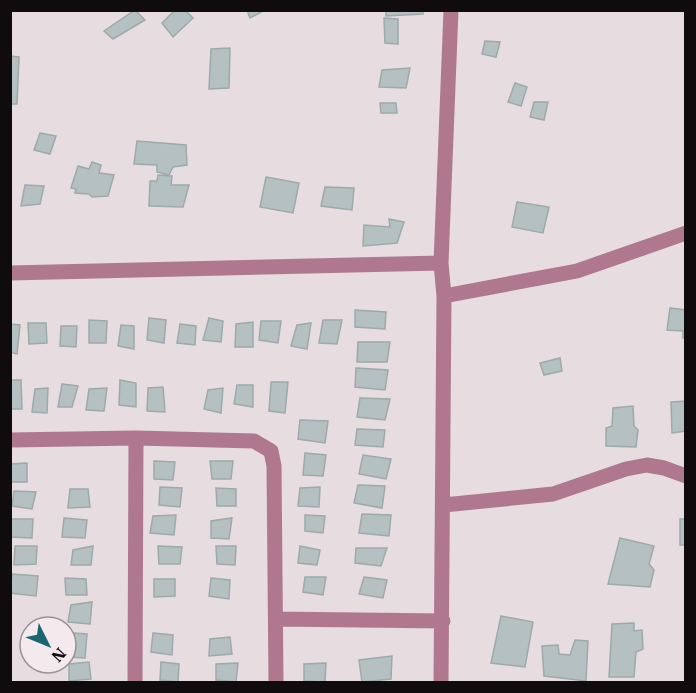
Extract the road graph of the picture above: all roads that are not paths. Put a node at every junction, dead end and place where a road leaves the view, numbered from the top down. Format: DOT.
graph roads {
  1 [pos="451,10"];
  2 [pos="686,233"];
  3 [pos="441,263"];
  4 [pos="10,273"];
  5 [pos="444,296"];
  6 [pos="136,438"];
  7 [pos="10,440"];
  8 [pos="686,476"];
  9 [pos="444,505"];
  10 [pos="276,619"];
  11 [pos="443,621"];
  12 [pos="135,682"];
  13 [pos="276,682"];
  14 [pos="441,682"];
  1 -- 3 [label="street"];
  2 -- 5 [label="street"];
  3 -- 4 [label="street"];
  3 -- 5 [label="street"];
  5 -- 9 [label="street"];
  6 -- 7 [label="street"];
  6 -- 10 [label="street"];
  6 -- 12 [label="street"];
  8 -- 9 [label="street"];
  9 -- 11 [label="street"];
  10 -- 11 [label="street"];
  10 -- 13 [label="street"];
  11 -- 14 [label="street"];
}
